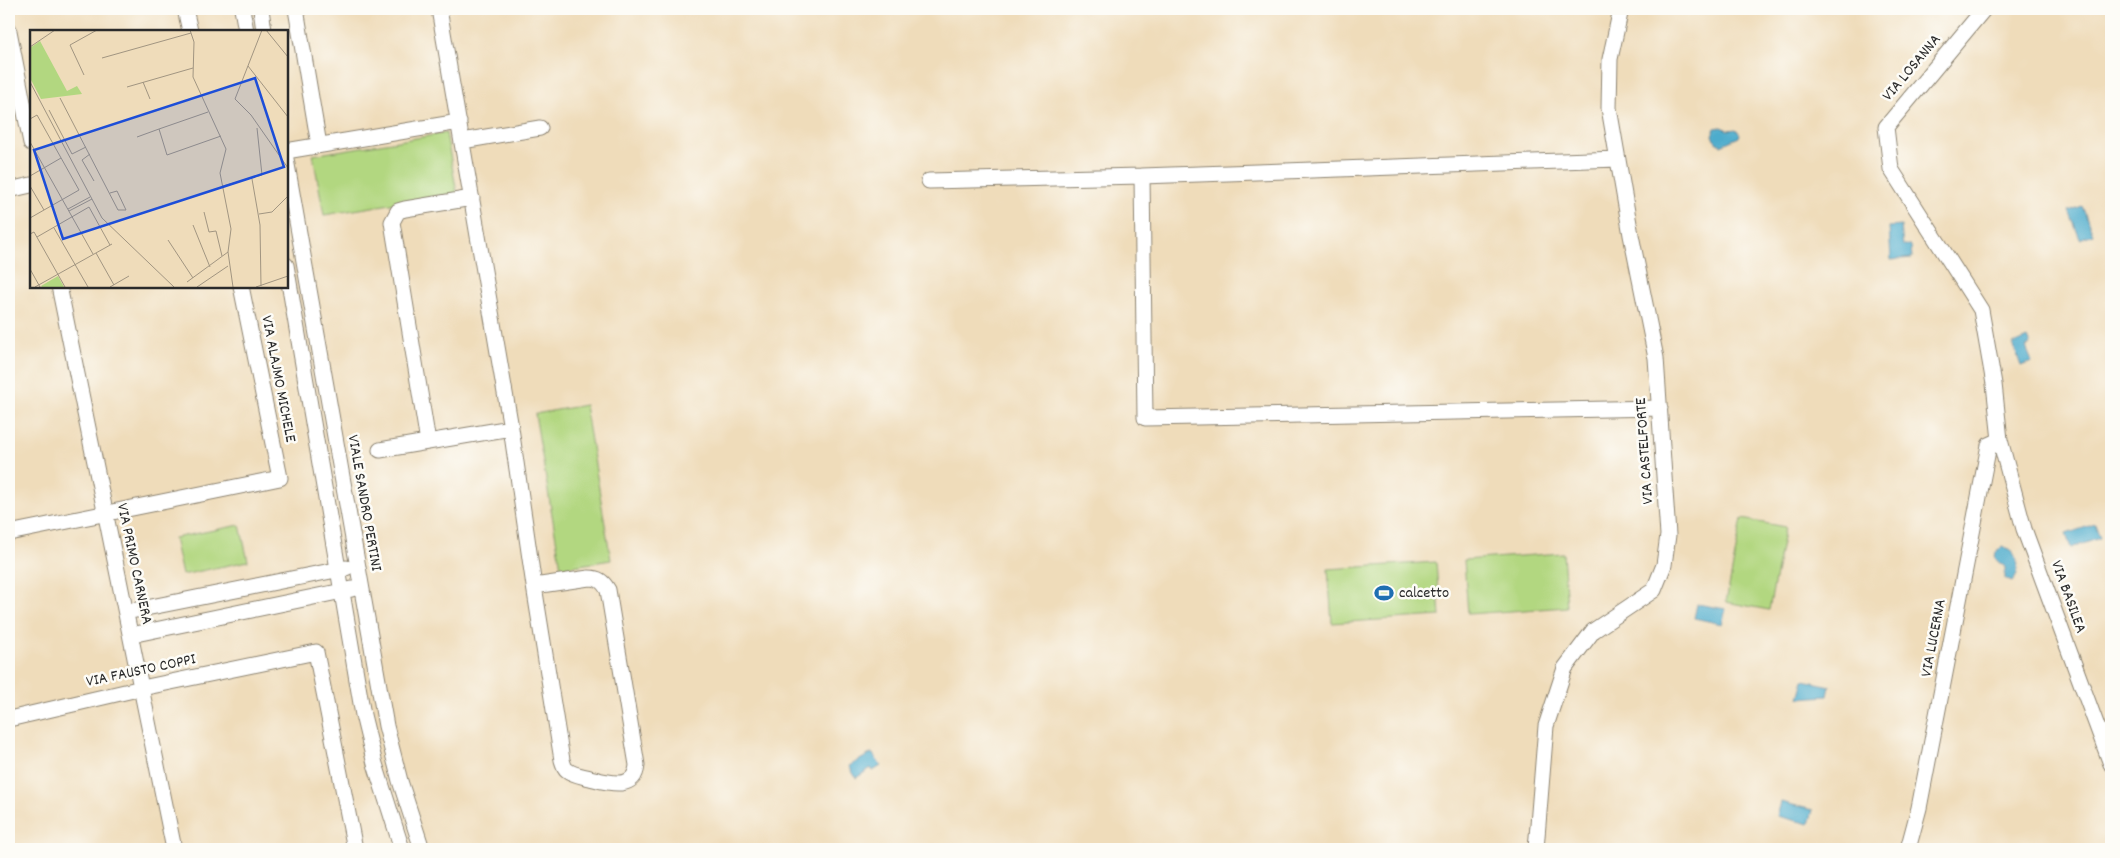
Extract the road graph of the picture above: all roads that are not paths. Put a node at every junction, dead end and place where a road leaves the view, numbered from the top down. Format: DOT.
graph roads {
  1 [pos="185,9"];
  2 [pos="242,9"];
  3 [pos="260,9"];
  4 [pos="296,9"];
  5 [pos="439,9"];
  6 [pos="1621,9"];
  7 [pos="1984,9"];
  8 [pos="190,30"];
  9 [pos="246,30"];
  10 [pos="264,30"];
  11 [pos="9,31"];
  12 [pos="459,122"];
  13 [pos="1886,127"];
  14 [pos="540,128"];
  15 [pos="30,138"];
  16 [pos="462,141"];
  17 [pos="320,146"];
  18 [pos="288,151"];
  19 [pos="1618,159"];
  20 [pos="288,170"];
  21 [pos="1142,176"];
  22 [pos="928,181"];
  23 [pos="30,185"];
  24 [pos="9,190"];
  25 [pos="472,198"];
  26 [pos="288,277"];
  27 [pos="59,288"];
  28 [pos="241,288"];
  29 [pos="1660,408"];
  30 [pos="511,428"];
  31 [pos="2000,440"];
  32 [pos="428,442"];
  33 [pos="380,450"];
  34 [pos="106,513"];
  35 [pos="9,533"];
  36 [pos="357,566"];
  37 [pos="338,569"];
  38 [pos="534,586"];
  39 [pos="361,587"];
  40 [pos="342,591"];
  41 [pos="126,612"];
  42 [pos="131,635"];
  43 [pos="142,688"];
  44 [pos="9,719"];
  45 [pos="2111,764"];
  46 [pos="174,849"];
  47 [pos="355,849"];
  48 [pos="402,849"];
  49 [pos="422,849"];
  50 [pos="1536,849"];
  51 [pos="1908,849"];
  1 -- 8 [label="street"];
  2 -- 9 [label="street"];
  3 -- 10 [label="street"];
  4 -- 17 [label="street"];
  5 -- 12 [label="street"];
  6 -- 19 [label="street, VIA CASTELFORTE"];
  7 -- 13 [label="street, VIA LOSANNA"];
  11 -- 15 [label="street"];
  12 -- 16 [label="street"];
  12 -- 17 [label="street"];
  13 -- 31 [label="street, VIA BASILEA"];
  14 -- 16 [label="street"];
  16 -- 25 [label="street"];
  17 -- 18 [label="street"];
  19 -- 21 [label="street"];
  19 -- 29 [label="street, VIA CASTELFORTE"];
  20 -- 36 [label="street, VIALE SANDRO PERTINI"];
  21 -- 22 [label="street"];
  21 -- 29 [label="street"];
  23 -- 24 [label="street"];
  25 -- 30 [label="street"];
  25 -- 32 [label="street"];
  26 -- 37 [label="street"];
  27 -- 34 [label="street, VIA PRIMO CARNERA"];
  28 -- 34 [label="street, VIA ALAJMO MICHELE"];
  29 -- 50 [label="street, VIA CASTELFORTE"];
  30 -- 32 [label="street"];
  30 -- 38 [label="street"];
  31 -- 45 [label="street, VIA BASILEA"];
  31 -- 51 [label="street, VIA LUCERNA"];
  32 -- 33 [label="street"];
  34 -- 35 [label="street"];
  34 -- 41 [label="street, VIA PRIMO CARNERA"];
  36 -- 37 [label="street"];
  36 -- 39 [label="street, VIALE SANDRO PERTINI"];
  37 -- 40 [label="street"];
  37 -- 41 [label="street"];
  38 -- 38 [label="street"];
  39 -- 40 [label="street"];
  39 -- 49 [label="street, VIALE SANDRO PERTINI"];
  40 -- 42 [label="street"];
  40 -- 48 [label="street"];
  41 -- 42 [label="street, VIA PRIMO CARNERA"];
  42 -- 43 [label="street, VIA PRIMO CARNERA"];
  43 -- 44 [label="street, VIA FAUSTO COPPI"];
  43 -- 46 [label="street, VIA PRIMO CARNERA"];
  43 -- 47 [label="street, VIA FAUSTO COPPI"];
}
